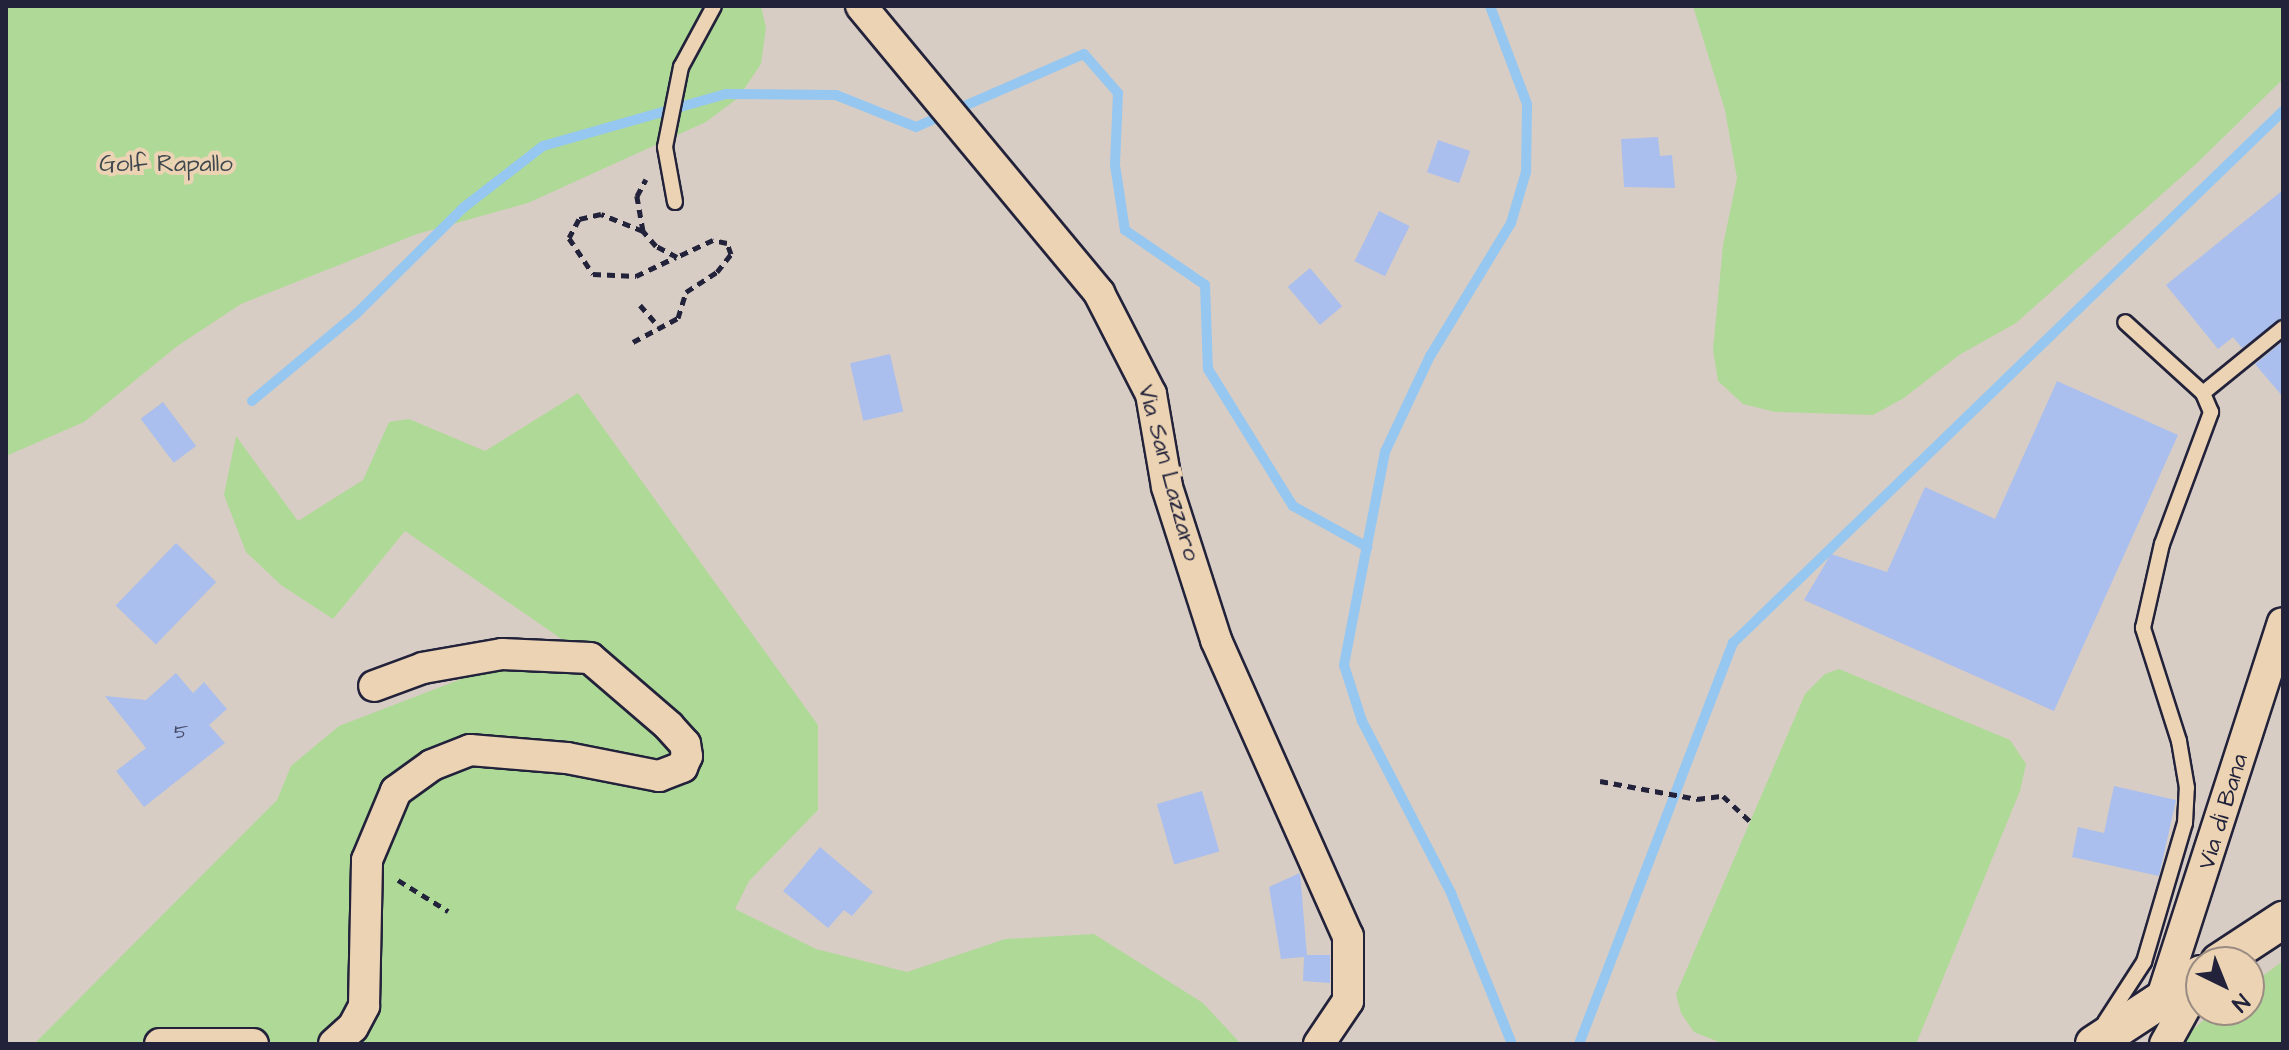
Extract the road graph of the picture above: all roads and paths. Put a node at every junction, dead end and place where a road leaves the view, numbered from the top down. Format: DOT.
graph roads {
  1 [pos="714,6"];
  2 [pos="861,6"];
  3 [pos="665,147"];
  4 [pos="675,202"];
  5 [pos="643,231"];
  6 [pos="677,257"];
  7 [pos="640,305"];
  8 [pos="2125,322"];
  9 [pos="660,328"];
  10 [pos="2283,328"];
  11 [pos="633,342"];
  12 [pos="2203,393"];
  13 [pos="2283,623"];
  14 [pos="374,686"];
  15 [pos="1600,781"];
  16 [pos="1750,821"];
  17 [pos="367,860"];
  18 [pos="448,911"];
  19 [pos="2283,920"];
  20 [pos="2243,946"];
  21 [pos="2185,986"];
  22 [pos="2161,1000"];
  23 [pos="2185,1007"];
  24 [pos="160,1044"];
  25 [pos="253,1044"];
  26 [pos="334,1044"];
  27 [pos="1319,1044"];
  28 [pos="2087,1044"];
  29 [pos="2094,1044"];
  30 [pos="2165,1044"];
  1 -- 3 [label="lane"];
  2 -- 27 [label="street, Via San Lazzaro"];
  3 -- 4 [label="lane"];
  3 -- 5 [label="path"];
  5 -- 6 [label="path"];
  5 -- 6 [label="path"];
  6 -- 9 [label="path"];
  7 -- 9 [label="path"];
  8 -- 12 [label="lane"];
  9 -- 11 [label="path"];
  10 -- 12 [label="lane"];
  12 -- 28 [label="lane"];
  13 -- 22 [label="street, Via di Bana"];
  14 -- 17 [label="street"];
  15 -- 16 [label="path"];
  17 -- 18 [label="path"];
  17 -- 26 [label="street"];
  19 -- 20 [label="street"];
  21 -- 22 [label="street"];
  22 -- 29 [label="street"];
  23 -- 30 [label="street"];
  24 -- 25 [label="street"];
}
